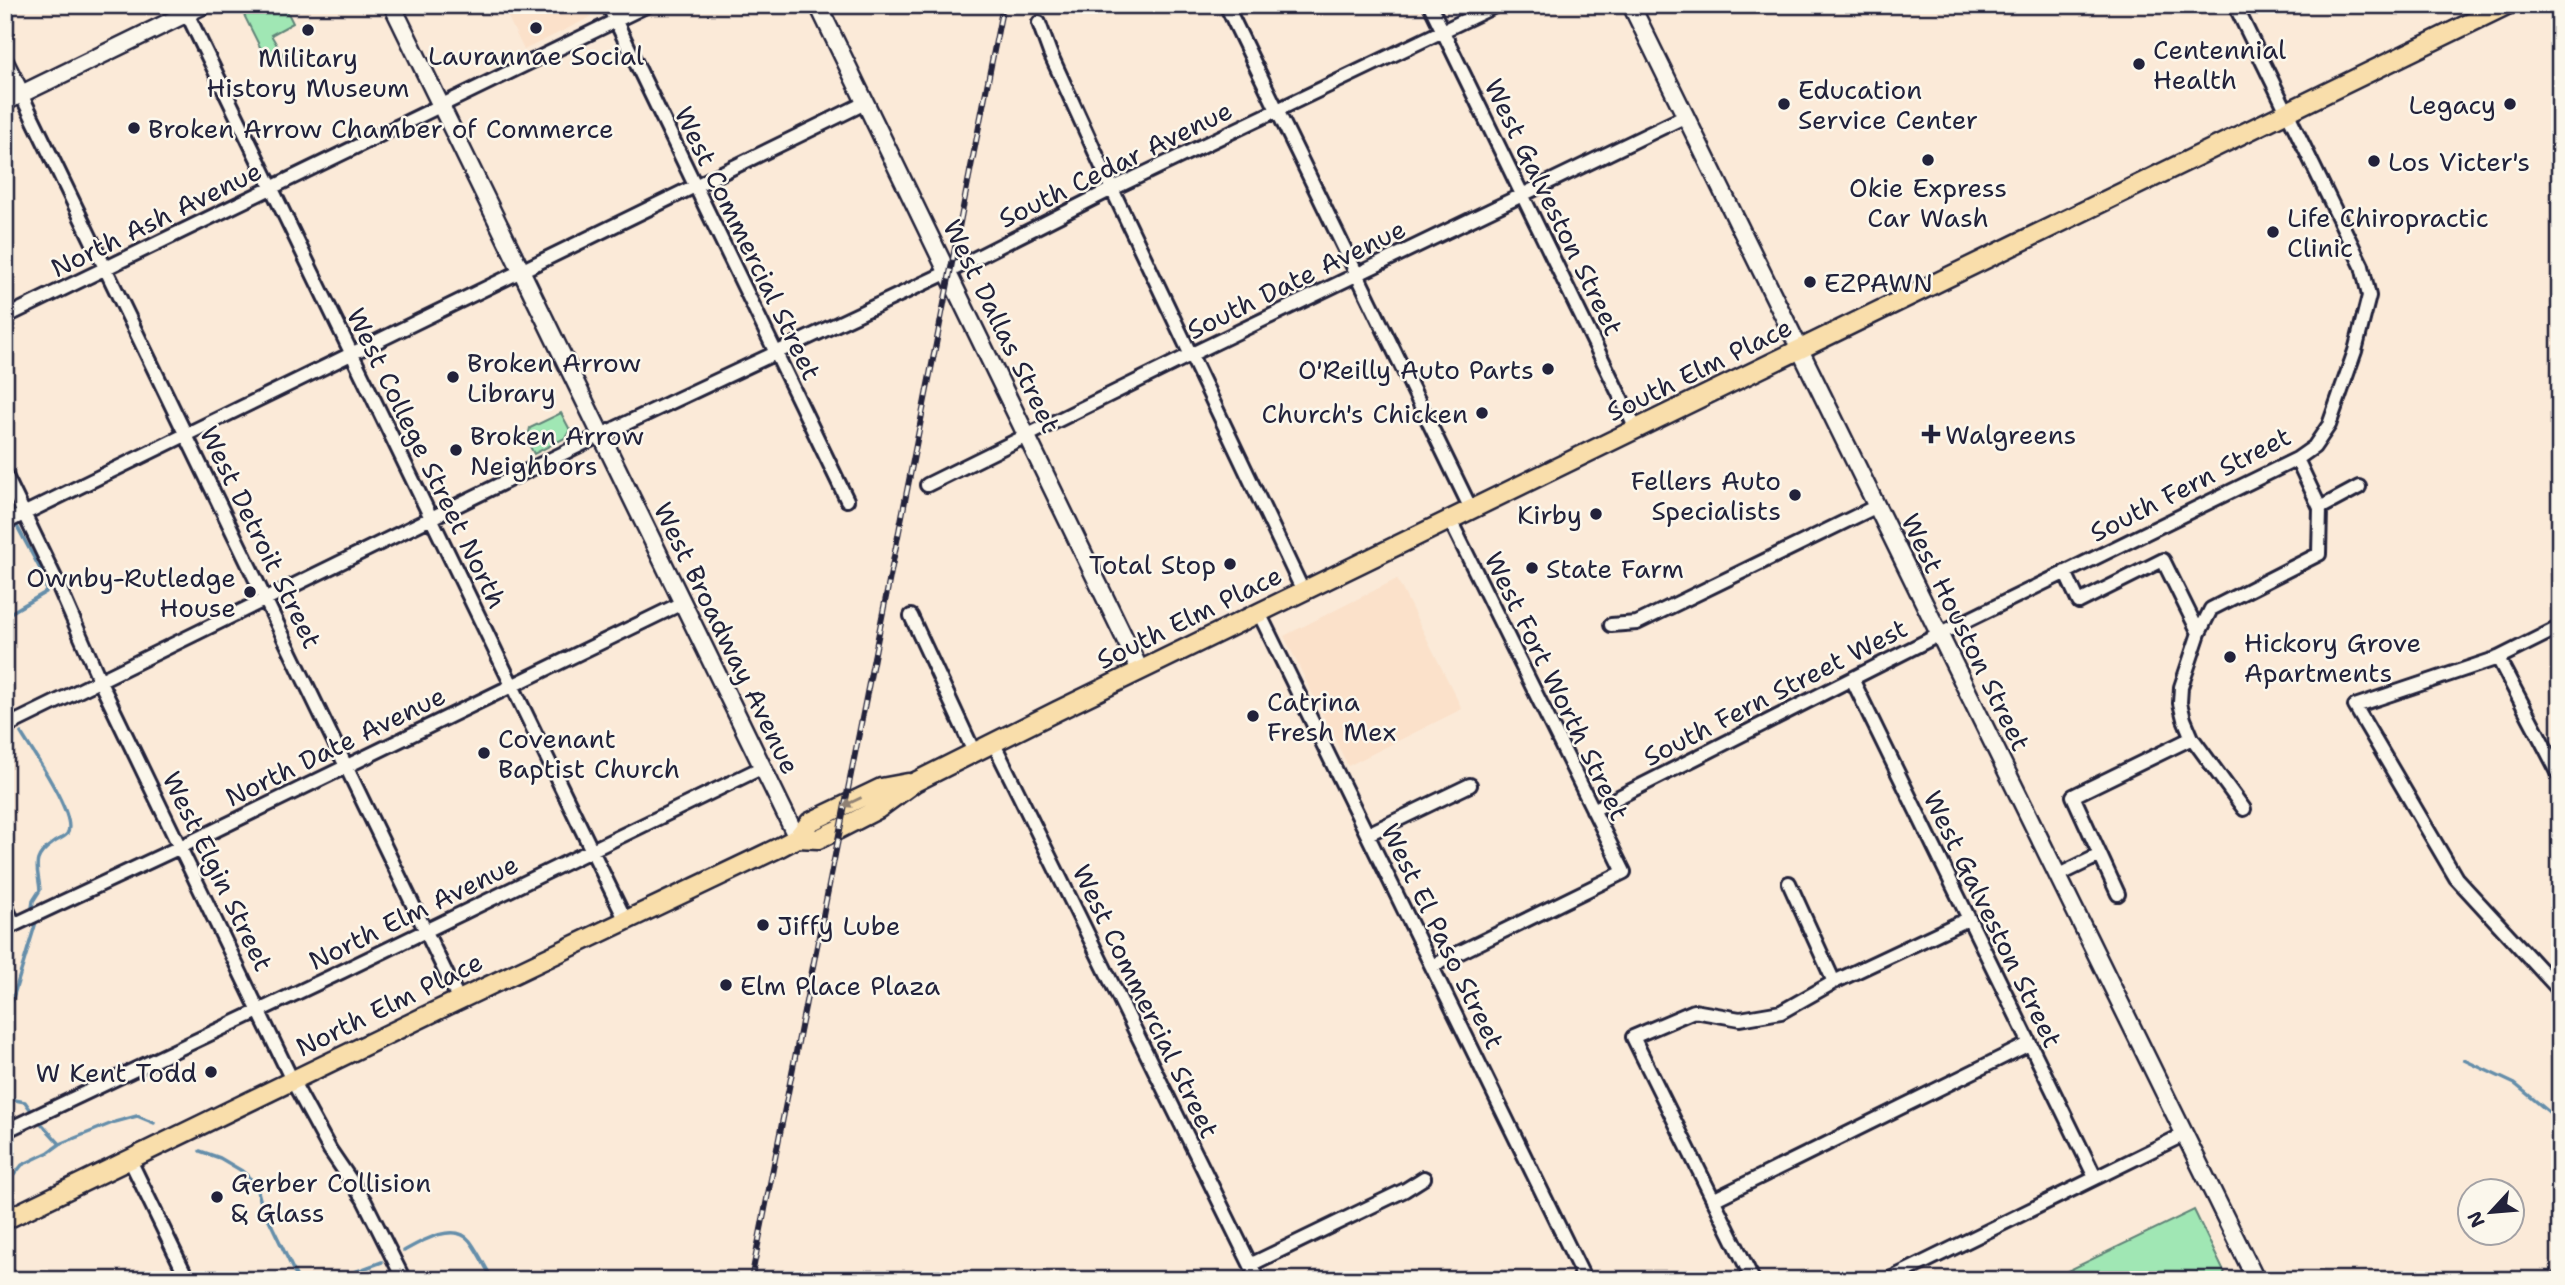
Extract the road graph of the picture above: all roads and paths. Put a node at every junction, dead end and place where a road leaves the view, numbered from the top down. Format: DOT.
graph roads {
  1 [pos="204,5"];
  2 [pos="392,5"];
  3 [pos="608,5"];
  4 [pos="649,5"];
  5 [pos="818,5"];
  6 [pos="1226,5"];
  7 [pos="1430,5"];
  8 [pos="1497,5"];
  9 [pos="1631,5"];
  10 [pos="2235,5"];
  11 [pos="2507,5"];
  12 [pos="185,10"];
  13 [pos="616,21"];
  14 [pos="1039,23"];
  15 [pos="1443,31"];
  16 [pos="5,62"];
  17 [pos="21,94"];
  18 [pos="5,102"];
  19 [pos="865,103"];
  20 [pos="441,106"];
  21 [pos="1276,110"];
  22 [pos="2287,112"];
  23 [pos="1686,116"];
  24 [pos="695,187"];
  25 [pos="270,188"];
  26 [pos="1112,189"];
  27 [pos="1523,194"];
  28 [pos="105,269"];
  29 [pos="521,271"];
  30 [pos="947,272"];
  31 [pos="1357,275"];
  32 [pos="5,317"];
  33 [pos="1800,349"];
  34 [pos="352,354"];
  35 [pos="776,354"];
  36 [pos="1192,355"];
  37 [pos="1636,429"];
  38 [pos="186,435"];
  39 [pos="601,436"];
  40 [pos="1028,436"];
  41 [pos="2297,459"];
  42 [pos="5,474"];
  43 [pos="927,485"];
  44 [pos="2360,487"];
  45 [pos="847,500"];
  46 [pos="1877,506"];
  47 [pos="2320,508"];
  48 [pos="1471,509"];
  49 [pos="13,519"];
  50 [pos="431,520"];
  51 [pos="1450,520"];
  52 [pos="2065,572"];
  53 [pos="1303,591"];
  54 [pos="266,600"];
  55 [pos="682,603"];
  56 [pos="1259,613"];
  57 [pos="911,616"];
  58 [pos="1611,625"];
  59 [pos="2560,627"];
  60 [pos="2199,633"];
  61 [pos="1941,634"];
  62 [pos="2498,658"];
  63 [pos="1140,670"];
  64 [pos="1852,679"];
  65 [pos="100,680"];
  66 [pos="512,686"];
  67 [pos="5,727"];
  68 [pos="2192,738"];
  69 [pos="993,742"];
  70 [pos="974,752"];
  71 [pos="347,766"];
  72 [pos="763,767"];
  73 [pos="2560,776"];
  74 [pos="1470,785"];
  75 [pos="2244,809"];
  76 [pos="1593,810"];
  77 [pos="1368,834"];
  78 [pos="797,838"];
  79 [pos="181,846"];
  80 [pos="592,850"];
  81 [pos="2100,855"];
  82 [pos="2059,875"];
  83 [pos="1789,883"];
  84 [pos="2118,894"];
  85 [pos="5,905"];
  86 [pos="1968,919"];
  87 [pos="626,921"];
  88 [pos="10,926"];
  89 [pos="427,931"];
  90 [pos="1432,966"];
  91 [pos="1835,982"];
  92 [pos="2560,991"];
  93 [pos="459,1000"];
  94 [pos="260,1011"];
  95 [pos="2029,1044"];
  96 [pos="292,1080"];
  97 [pos="5,1131"];
  98 [pos="2185,1134"];
  99 [pos="130,1160"];
  100 [pos="2095,1177"];
  101 [pos="1424,1178"];
  102 [pos="1713,1200"];
  103 [pos="5,1220"];
  104 [pos="1252,1264"];
  105 [pos="188,1280"];
  106 [pos="404,1280"];
  107 [pos="1258,1280"];
  108 [pos="1585,1280"];
  109 [pos="1752,1280"];
  110 [pos="1888,1280"];
  111 [pos="2256,1280"];
  1 -- 12 [label="street"];
  2 -- 20 [label="street, West Broadway Avenue"];
  3 -- 13 [label="street, West Commercial Street"];
  4 -- 13 [label="street, North Ash Avenue"];
  5 -- 19 [label="street, West Dallas Street"];
  6 -- 21 [label="street"];
  7 -- 15 [label="street, West Galveston Street"];
  8 -- 15 [label="street, South Cedar Avenue"];
  9 -- 23 [label="street, West Houston Street"];
  10 -- 22 [label="street"];
  11 -- 22 [label="main road, South Elm Place"];
  12 -- 17 [label="street"];
  12 -- 25 [label="street, West College Street North"];
  13 -- 20 [label="street, North Ash Avenue"];
  13 -- 24 [label="street, West Commercial Street"];
  14 -- 26 [label="street"];
  15 -- 21 [label="street, South Cedar Avenue"];
  15 -- 27 [label="street, West Galveston Street"];
  16 -- 17 [label="street"];
  17 -- 18 [label="street"];
  17 -- 28 [label="street, West Detroit Street"];
  19 -- 24 [label="street"];
  19 -- 30 [label="street, West Dallas Street"];
  20 -- 25 [label="street, North Ash Avenue"];
  20 -- 29 [label="street, West Broadway Avenue"];
  21 -- 26 [label="street, South Cedar Avenue"];
  21 -- 31 [label="street"];
  22 -- 33 [label="main road, South Elm Place"];
  22 -- 41 [label="street, South Fern Street"];
  23 -- 27 [label="street, South Date Avenue"];
  23 -- 33 [label="street, West Houston Street"];
  24 -- 29 [label="street"];
  24 -- 35 [label="street, West Commercial Street"];
  25 -- 28 [label="street, North Ash Avenue"];
  25 -- 34 [label="street, West College Street North"];
  26 -- 30 [label="street, South Cedar Avenue"];
  26 -- 36 [label="street"];
  27 -- 31 [label="street, South Date Avenue"];
  27 -- 37 [label="street, West Galveston Street"];
  28 -- 32 [label="street, North Ash Avenue"];
  28 -- 38 [label="street, West Detroit Street"];
  29 -- 34 [label="street"];
  29 -- 39 [label="street, West Broadway Avenue"];
  30 -- 35 [label="street, South Cedar Avenue"];
  30 -- 40 [label="street, West Dallas Street"];
  31 -- 36 [label="street, South Date Avenue"];
  31 -- 48 [label="street"];
  33 -- 37 [label="main road, South Elm Place"];
  33 -- 46 [label="street, West Houston Street"];
  34 -- 38 [label="street"];
  34 -- 50 [label="street, West College Street North"];
  35 -- 39 [label="street, South Cedar Avenue"];
  35 -- 45 [label="street, West Commercial Street"];
  36 -- 40 [label="street, South Date Avenue"];
  36 -- 53 [label="street"];
  37 -- 48 [label="main road, South Elm Place"];
  38 -- 49 [label="street"];
  38 -- 54 [label="street, West Detroit Street"];
  39 -- 50 [label="street, South Cedar Avenue"];
  39 -- 55 [label="street, West Broadway Avenue"];
  40 -- 43 [label="street, South Date Avenue"];
  40 -- 63 [label="street, West Dallas Street"];
  41 -- 47 [label="street"];
  41 -- 52 [label="street, South Fern Street"];
  42 -- 49 [label="street, West Elgin Street"];
  44 -- 47 [label="street"];
  46 -- 58 [label="street"];
  46 -- 61 [label="street, West Houston Street"];
  47 -- 60 [label="street"];
  48 -- 51 [label="main road, South Elm Place"];
  49 -- 65 [label="street, West Elgin Street"];
  50 -- 54 [label="street, South Cedar Avenue"];
  50 -- 66 [label="street, West College Street North"];
  51 -- 53 [label="main road, South Elm Place"];
  51 -- 76 [label="street, West Fort Worth Street"];
  52 -- 60 [label="street"];
  52 -- 61 [label="street, South Fern Street"];
  53 -- 56 [label="main road, South Elm Place"];
  54 -- 65 [label="street, South Cedar Avenue"];
  54 -- 71 [label="street, West Detroit Street"];
  55 -- 66 [label="street, North Date Avenue"];
  55 -- 72 [label="street, West Broadway Avenue"];
  56 -- 63 [label="main road, South Elm Place"];
  56 -- 77 [label="street, West El Paso Street"];
  57 -- 70 [label="street"];
  59 -- 62 [label="street"];
  60 -- 68 [label="street"];
  61 -- 64 [label="street, South Fern Street West"];
  61 -- 82 [label="street, West Houston Street"];
  62 -- 73 [label="street"];
  62 -- 92 [label="street"];
  63 -- 69 [label="main road, South Elm Place"];
  64 -- 76 [label="street, South Fern Street West"];
  64 -- 86 [label="street, West Galveston Street"];
  65 -- 67 [label="street, South Cedar Avenue"];
  65 -- 79 [label="street, West Elgin Street"];
  66 -- 71 [label="street, North Date Avenue"];
  66 -- 80 [label="street, West College Street North"];
  68 -- 75 [label="street"];
  68 -- 81 [label="street"];
  69 -- 70 [label="main road, South Elm Place"];
  69 -- 104 [label="street, West Commercial Street"];
  70 -- 78 [label="main road, South Elm Place"];
  71 -- 79 [label="street, North Date Avenue"];
  71 -- 89 [label="street, West Detroit Street"];
  72 -- 78 [label="street, West Broadway Avenue"];
  72 -- 80 [label="street, North Elm Avenue"];
  74 -- 77 [label="street"];
  76 -- 90 [label="street, West Fort Worth Street"];
  77 -- 90 [label="street, West El Paso Street"];
  78 -- 87 [label="main road, North Elm Place"];
  79 -- 88 [label="street, North Date Avenue"];
  79 -- 94 [label="street, West Elgin Street"];
  80 -- 87 [label="street, West College Street North"];
  80 -- 89 [label="street, North Elm Avenue"];
  81 -- 82 [label="street"];
  81 -- 84 [label="street"];
  82 -- 98 [label="street, West Houston Street"];
  83 -- 91 [label="street"];
  85 -- 88 [label="street"];
  86 -- 91 [label="street"];
  86 -- 95 [label="street, West Galveston Street"];
  87 -- 93 [label="main road, North Elm Place"];
  89 -- 93 [label="street, West Detroit Street"];
  89 -- 94 [label="street, North Elm Avenue"];
  90 -- 108 [label="street, West El Paso Street"];
  91 -- 102 [label="street"];
  93 -- 96 [label="main road, North Elm Place"];
  94 -- 96 [label="street, West Elgin Street"];
  94 -- 97 [label="street, North Elm Avenue"];
  95 -- 100 [label="street, West Galveston Street"];
  95 -- 102 [label="street"];
  96 -- 99 [label="main road, North Elm Place"];
  96 -- 106 [label="street, West Elgin Street"];
  98 -- 100 [label="street"];
  98 -- 111 [label="street, West Houston Street"];
  99 -- 103 [label="main road, North Elm Place"];
  99 -- 105 [label="street"];
  100 -- 110 [label="street"];
  101 -- 104 [label="street"];
  102 -- 109 [label="street"];
  104 -- 107 [label="street, West Commercial Street"];
}
